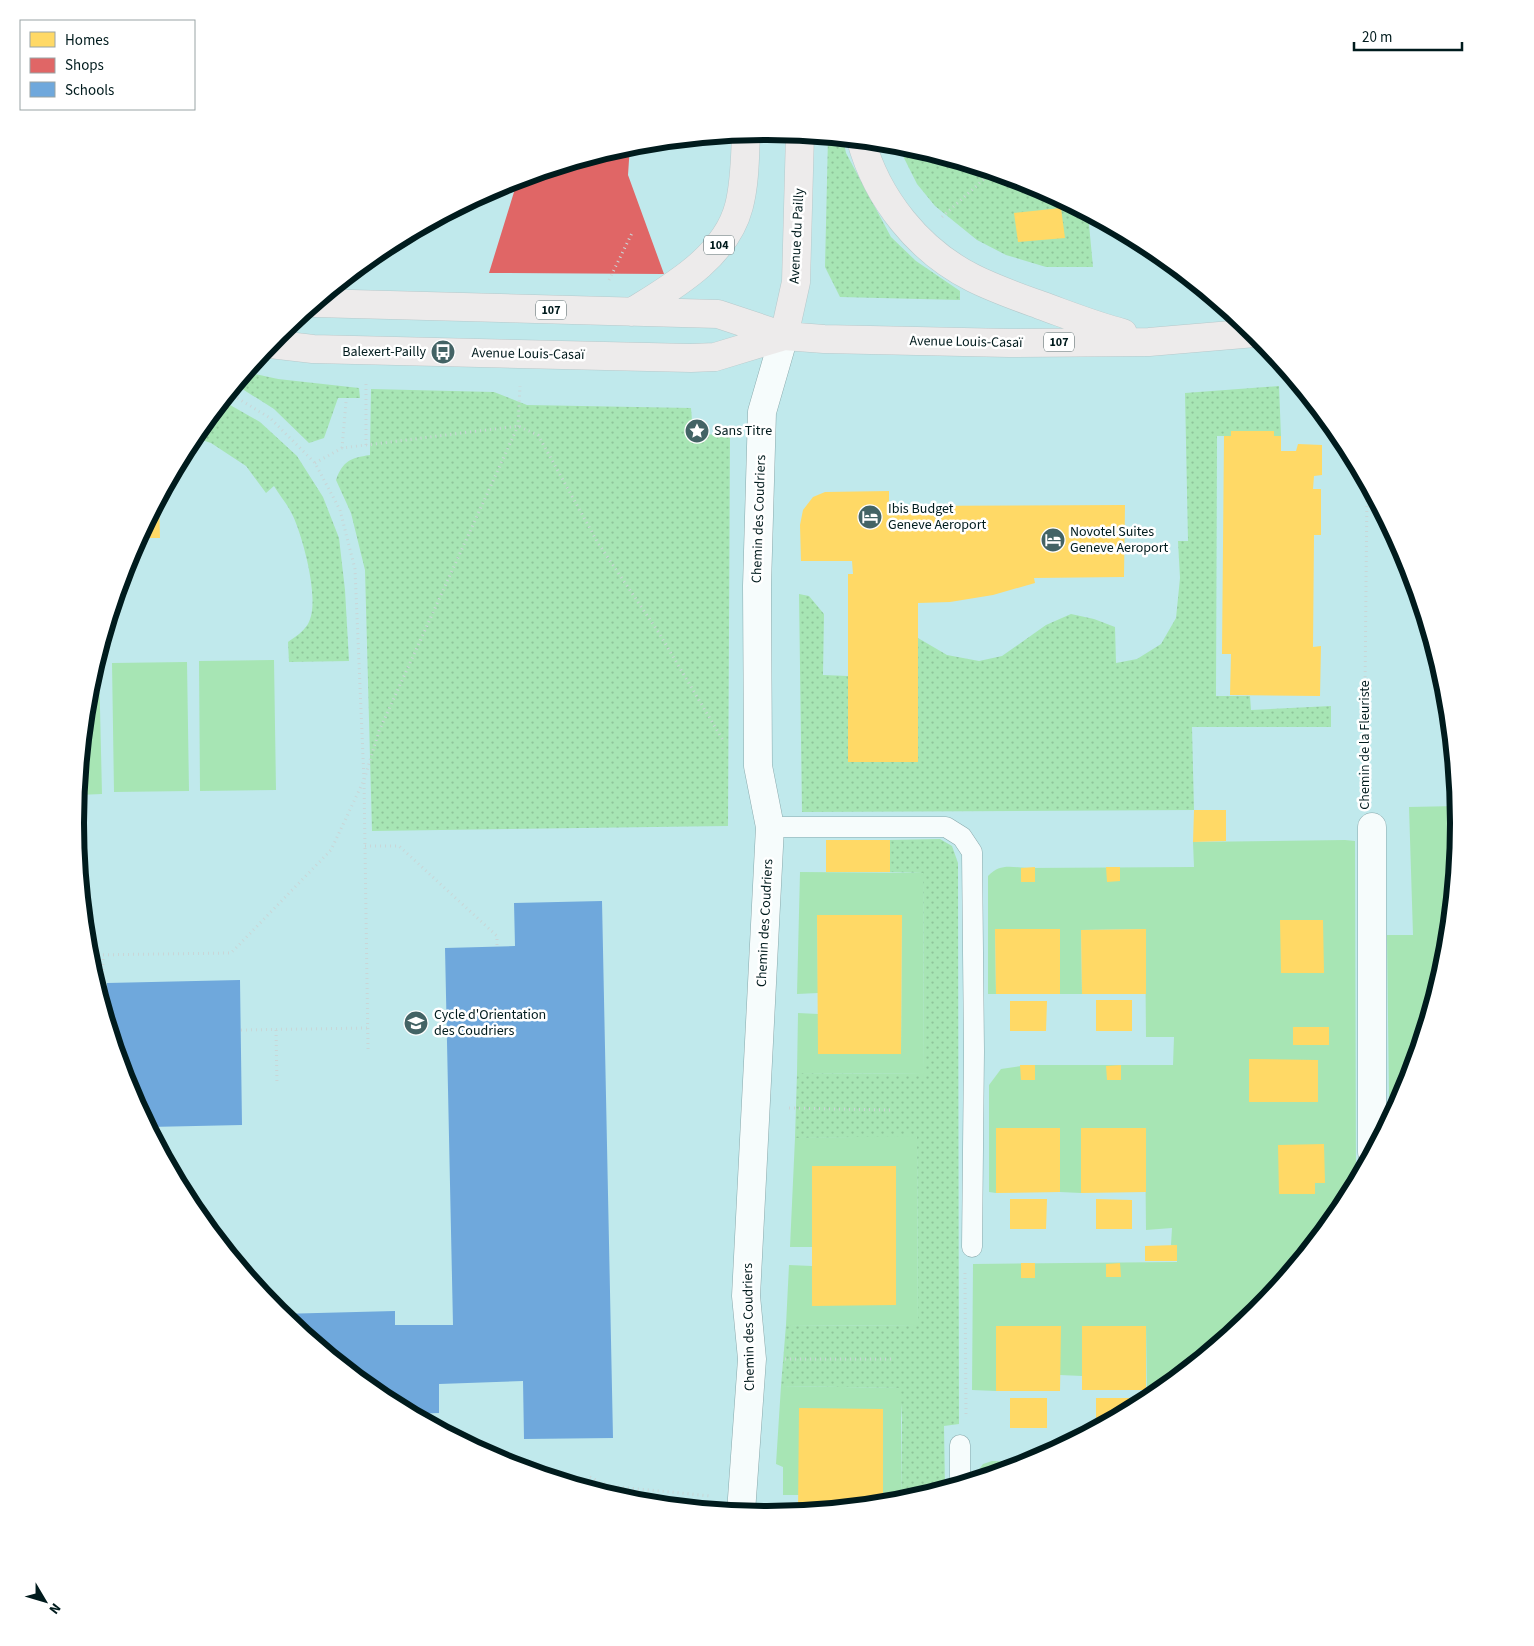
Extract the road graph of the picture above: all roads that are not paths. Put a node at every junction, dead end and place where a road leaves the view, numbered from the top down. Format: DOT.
graph roads {
  1 [pos="746,140"];
  2 [pos="800,141"];
  3 [pos="863,147"];
  4 [pos="324,303"];
  5 [pos="632,312"];
  6 [pos="1244,334"];
  7 [pos="784,336"];
  8 [pos="1149,342"];
  9 [pos="279,345"];
  10 [pos="770,827"];
  11 [pos="1372,827"];
  12 [pos="1372,1140"];
  13 [pos="972,1247"];
  14 [pos="960,1445"];
  15 [pos="960,1478"];
  16 [pos="741,1505"];
  1 -- 5 [label="main road, 104"];
  2 -- 7 [label="main road, Avenue du Pailly"];
  3 -- 8 [label="main road, Avenue Louis-Casaï"];
  4 -- 5 [label="main road, Avenue Louis-Casaï / 107"];
  5 -- 7 [label="main road, Avenue Louis-Casaï / 107"];
  6 -- 8 [label="main road, Avenue Louis-Casaï / 107"];
  7 -- 8 [label="main road, Avenue Louis-Casaï / 107"];
  7 -- 9 [label="main road, Avenue Louis-Casaï / 107"];
  7 -- 10 [label="street, Chemin des Coudriers"];
  10 -- 13 [label="lane"];
  10 -- 16 [label="street, Chemin des Coudriers"];
  11 -- 12 [label="street, Chemin de la Fleuriste"];
  14 -- 15 [label="lane"];
}
